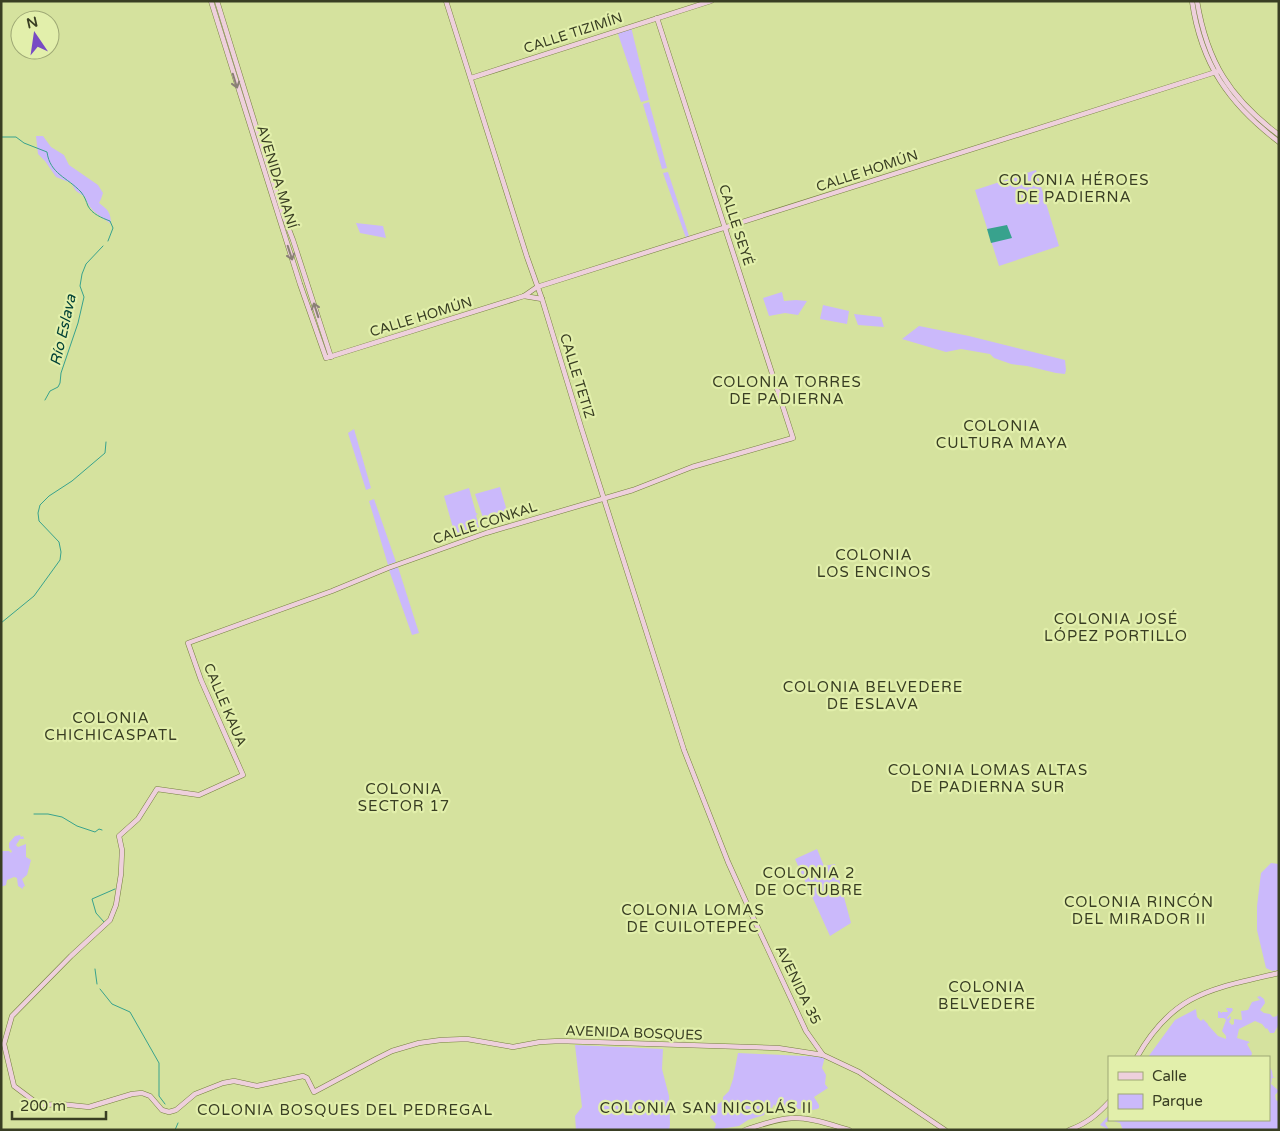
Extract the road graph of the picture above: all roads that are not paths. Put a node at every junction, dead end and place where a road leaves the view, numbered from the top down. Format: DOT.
graph roads {
  1 [pos="211,1"];
  2 [pos="217,1"];
  3 [pos="446,1"];
  4 [pos="711,1"];
  5 [pos="1195,2"];
  6 [pos="657,18"];
  7 [pos="1216,72"];
  8 [pos="471,78"];
  9 [pos="1279,135"];
  10 [pos="1279,142"];
  11 [pos="724,228"];
  12 [pos="537,287"];
  13 [pos="524,296"];
  14 [pos="542,299"];
  15 [pos="328,357"];
  16 [pos="792,438"];
  17 [pos="603,497"];
  18 [pos="188,642"];
  19 [pos="687,756"];
  20 [pos="1279,973"];
  21 [pos="823,1055"];
  22 [pos="1139,1056"];
  23 [pos="1108,1103"];
  24 [pos="179,1106"];
  25 [pos="745,1130"];
  26 [pos="849,1130"];
  27 [pos="945,1130"];
  28 [pos="1069,1130"];
  1 -- 15 [label="street, AVENIDA MANÍ, one-way"];
  15 -- 2 [label="street, AVENIDA MANÍ, one-way"];
  3 -- 8 [label="street, CALLE TETIZ"];
  4 -- 6 [label="street, CALLE TIZIMÍN"];
  5 -- 7 [label="street"];
  6 -- 8 [label="street, CALLE TIZIMÍN"];
  6 -- 11 [label="street, CALLE SEYÉ"];
  7 -- 9 [label="street"];
  7 -- 10 [label="street"];
  7 -- 11 [label="street, CALLE HOMÚN"];
  8 -- 12 [label="street, CALLE TETIZ"];
  11 -- 12 [label="street, CALLE HOMÚN"];
  11 -- 16 [label="street, CALLE SEYÉ"];
  12 -- 13 [label="street, CALLE HOMÚN"];
  12 -- 14 [label="street, CALLE TETIZ"];
  13 -- 14 [label="street, CALLE HOMÚN"];
  13 -- 15 [label="street, CALLE HOMÚN"];
  14 -- 17 [label="street, CALLE TETIZ"];
  16 -- 17 [label="street, CALLE CONKAL"];
  17 -- 18 [label="street, CALLE CONKAL"];
  17 -- 19 [label="street, CALLE TETIZ"];
  18 -- 24 [label="street, CALLE KAUA"];
  19 -- 21 [label="street, AVENIDA 35"];
  20 -- 22 [label="street"];
  21 -- 24 [label="street, AVENIDA BOSQUES"];
  21 -- 27 [label="street, AVENIDA BOSQUES"];
  23 -- 28 [label="street"];
  25 -- 26 [label="street"];
}
